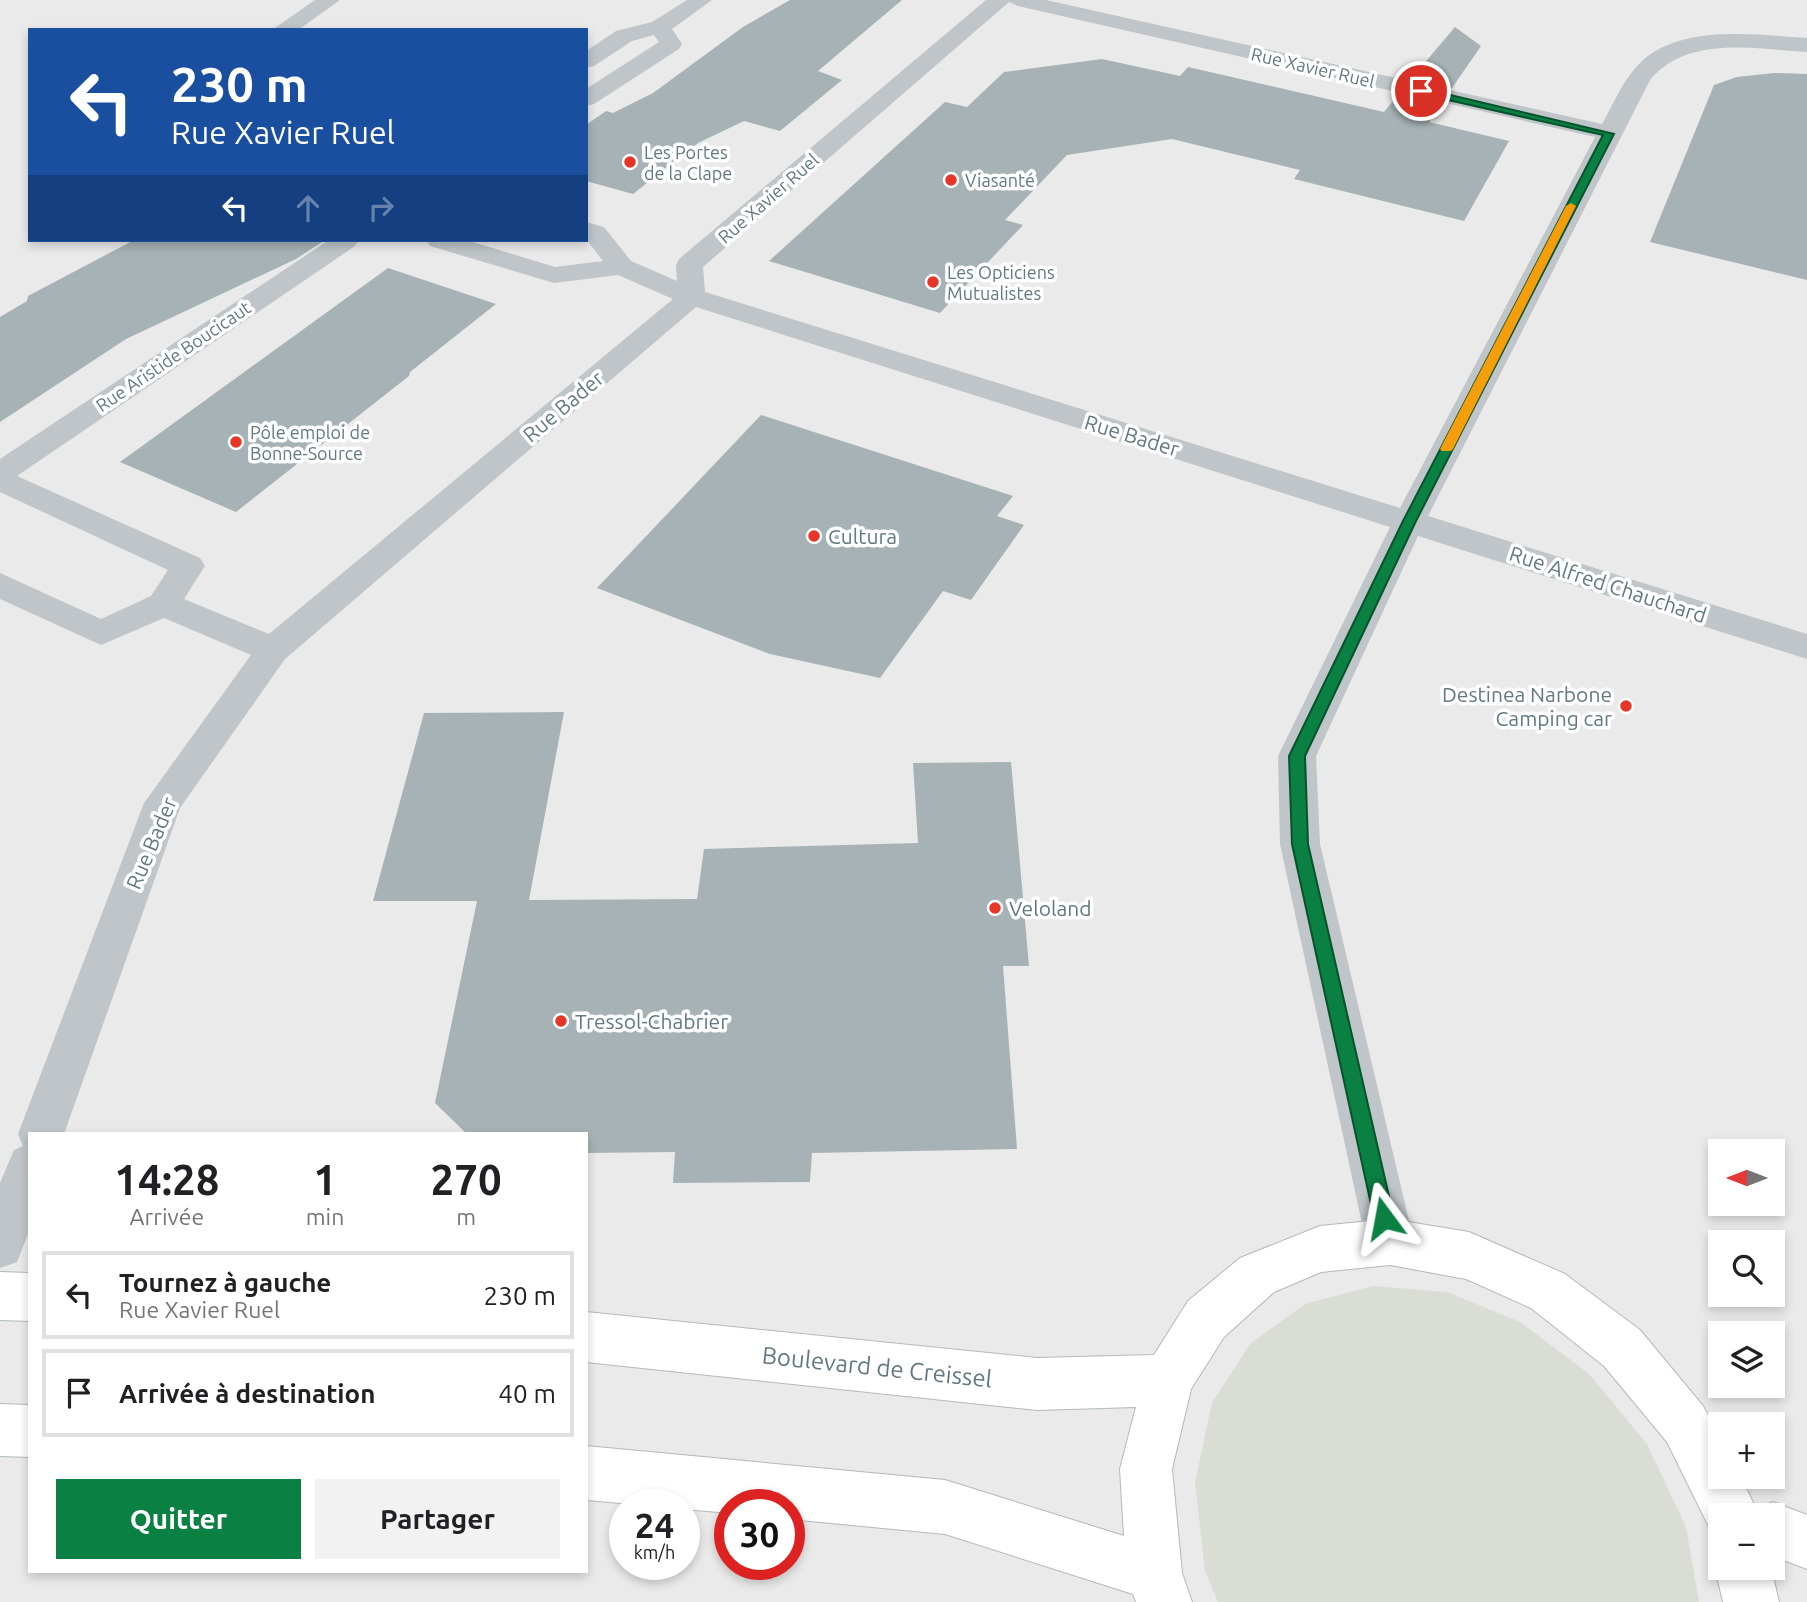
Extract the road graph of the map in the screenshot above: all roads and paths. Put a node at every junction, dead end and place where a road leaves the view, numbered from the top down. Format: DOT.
graph roads {
  1 [pos="329,0"];
  2 [pos="701,0"];
  3 [pos="999,0"];
  4 [pos="1018,0"];
  5 [pos="660,27"];
  6 [pos="286,28"];
  7 [pos="1807,45"];
  8 [pos="588,60"];
  9 [pos="588,98"];
  10 [pos="1609,134"];
  11 [pos="588,231"];
  12 [pos="343,242"];
  13 [pos="446,242"];
  14 [pos="621,267"];
  15 [pos="692,297"];
  16 [pos="0,473"];
  17 [pos="0,480"];
  18 [pos="1409,521"];
  19 [pos="0,585"];
  20 [pos="163,604"];
  21 [pos="1807,647"];
  22 [pos="273,650"];
  23 [pos="42,1132"];
  24 [pos="28,1170"];
  25 [pos="1390,1242"];
  26 [pos="0,1245"];
  27 [pos="0,1296"];
  28 [pos="28,1297"];
  29 [pos="588,1338"];
  30 [pos="1168,1380"];
  31 [pos="0,1430"];
  32 [pos="28,1431"];
  33 [pos="588,1472"];
  34 [pos="1735,1503"];
  35 [pos="1785,1534"];
  36 [pos="1807,1542"];
  37 [pos="1746,1580"];
  38 [pos="1159,1587"];
  39 [pos="1751,1602"];
  1 -- 6 [label="street"];
  2 -- 5 [label="street"];
  3 -- 15 [label="street, Rue Xavier Ruel"];
  4 -- 10 [label="street, Rue Xavier Ruel"];
  5 -- 8 [label="street"];
  5 -- 9 [label="street"];
  7 -- 10 [label="street"];
  10 -- 18 [label="street"];
  11 -- 14 [label="street"];
  12 -- 16 [label="street, Rue Aristide Boucicaut"];
  13 -- 14 [label="street"];
  14 -- 15 [label="street"];
  15 -- 18 [label="street, Rue Bader"];
  15 -- 22 [label="street, Rue Bader"];
  17 -- 20 [label="street"];
  18 -- 21 [label="street, Rue Alfred Chauchard"];
  18 -- 25 [label="street"];
  19 -- 20 [label="street"];
  20 -- 22 [label="street"];
  22 -- 23 [label="street, Rue Bader"];
  24 -- 26 [label="street"];
  25 -- 30 [label="street"];
  25 -- 34 [label="street"];
  27 -- 28 [label="street"];
  29 -- 30 [label="street, Boulevard de Creissel"];
  30 -- 38 [label="street"];
  31 -- 32 [label="street"];
  33 -- 38 [label="street"];
  35 -- 36 [label="street"];
  37 -- 39 [label="street"];
}
